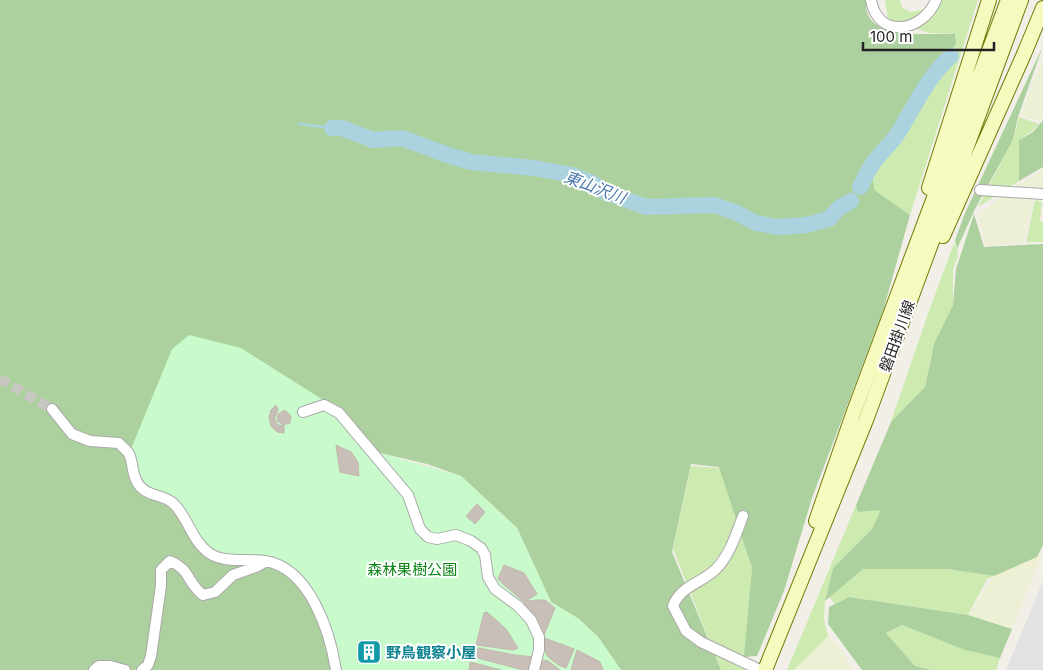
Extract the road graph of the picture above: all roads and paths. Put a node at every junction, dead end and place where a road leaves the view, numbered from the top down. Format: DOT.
graph roads {
  1 [pos="871,0"];
  2 [pos="936,0"];
  3 [pos="989,0"];
  4 [pos="1008,0"];
  5 [pos="1022,0"];
  6 [pos="1043,8"];
  7 [pos="980,190"];
  8 [pos="1043,194"];
  9 [pos="892,311"];
  10 [pos="52,409"];
  11 [pos="303,412"];
  12 [pos="866,420"];
  13 [pos="743,516"];
  14 [pos="266,561"];
  15 [pos="738,666"];
  16 [pos="94,670"];
  17 [pos="125,670"];
  18 [pos="142,670"];
  19 [pos="336,670"];
  20 [pos="534,670"];
  21 [pos="760,670"];
  22 [pos="764,670"];
  1 -- 2 [label="street"];
  3 -- 9 [label="main road"];
  4 -- 9 [label="main road, 磐田掛川線"];
  5 -- 12 [label="main road, 磐田掛川線"];
  6 -- 12 [label="main road"];
  7 -- 8 [label="street"];
  9 -- 22 [label="main road, 磐田掛川線"];
  10 -- 14 [label="street"];
  11 -- 20 [label="street"];
  12 -- 22 [label="main road, 磐田掛川線"];
  13 -- 15 [label="street"];
  14 -- 18 [label="street"];
  14 -- 19 [label="street"];
  15 -- 21 [label="street"];
  16 -- 17 [label="street"];
}
